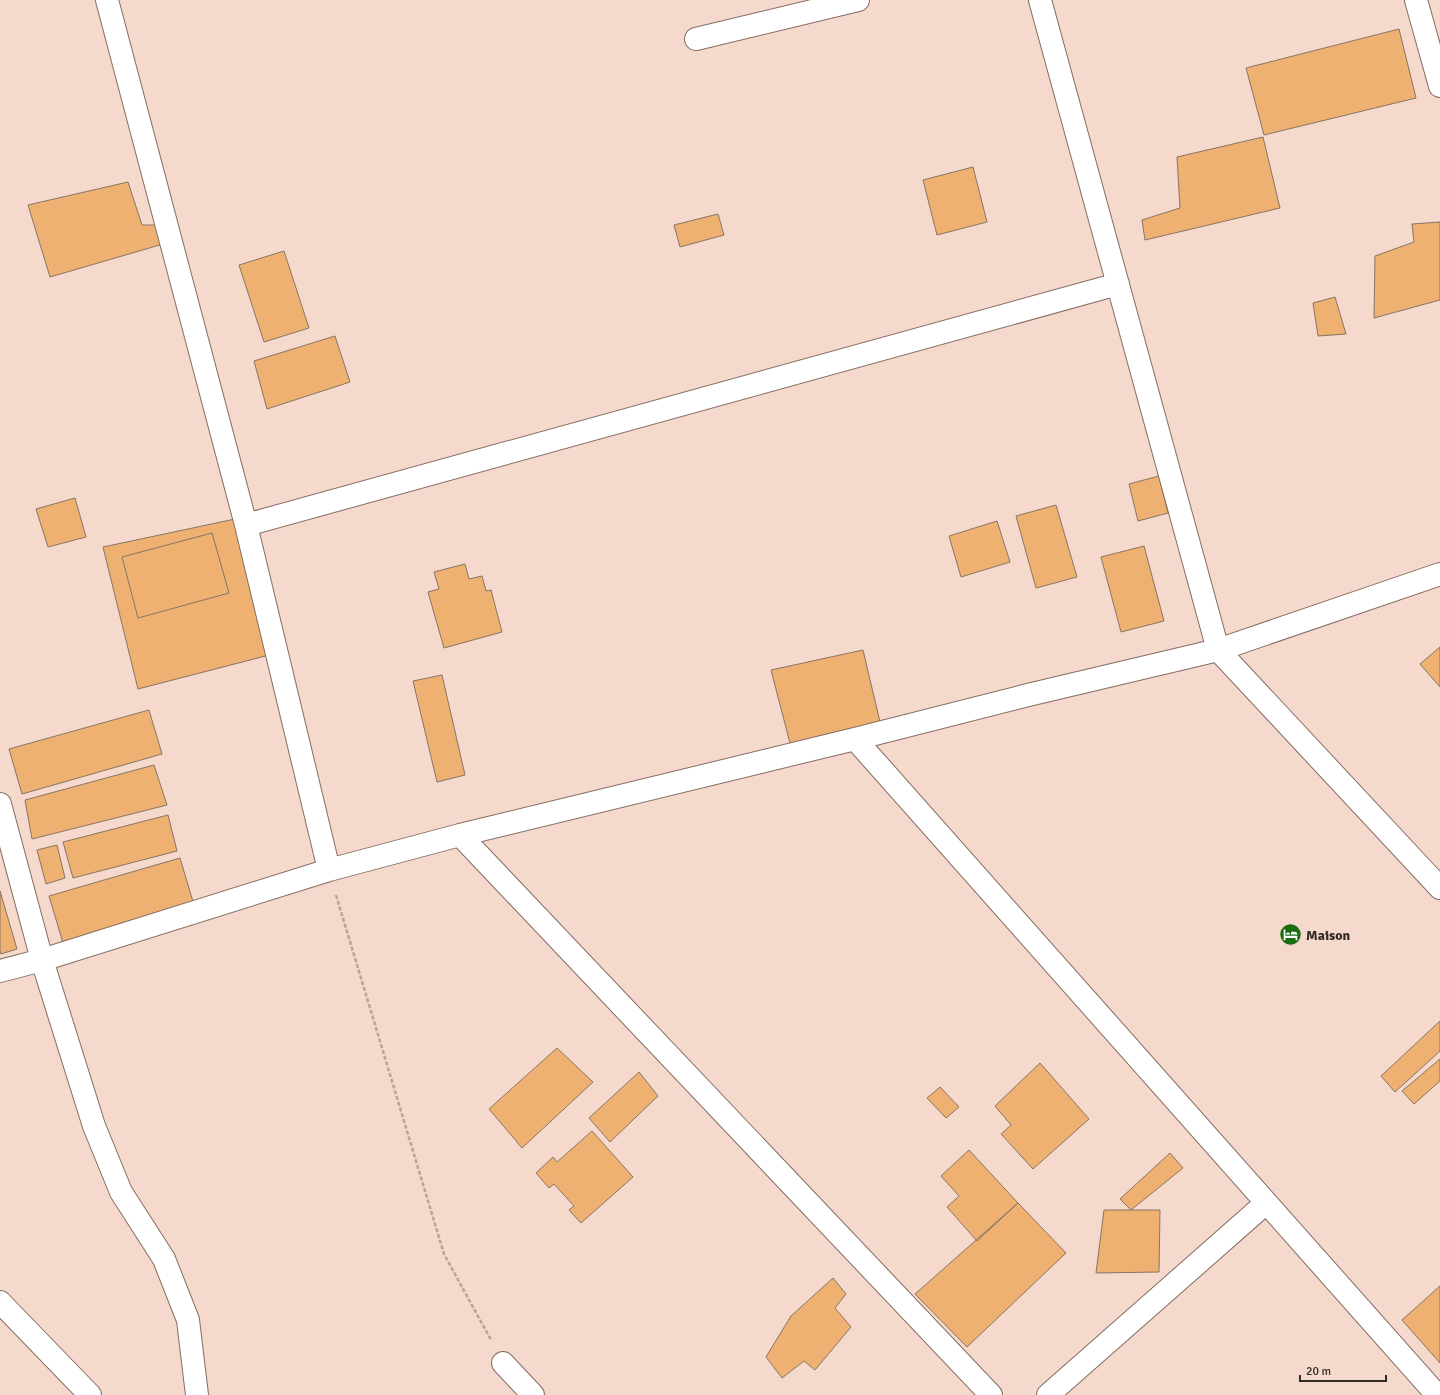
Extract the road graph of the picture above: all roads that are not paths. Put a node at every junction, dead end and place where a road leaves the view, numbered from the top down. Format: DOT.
graph roads {
  1 [pos="108,0"];
  2 [pos="858,0"];
  3 [pos="1040,0"];
  4 [pos="1416,0"];
  5 [pos="696,39"];
  6 [pos="1440,86"];
  7 [pos="1118,284"];
  8 [pos="246,525"];
  9 [pos="1440,574"];
  10 [pos="1218,650"];
  11 [pos="855,739"];
  12 [pos="0,804"];
  13 [pos="460,835"];
  14 [pos="329,870"];
  15 [pos="1440,888"];
  16 [pos="42,960"];
  17 [pos="0,971"];
  18 [pos="1266,1203"];
  19 [pos="0,1302"];
  20 [pos="503,1363"];
  21 [pos="90,1395"];
  22 [pos="197,1395"];
  23 [pos="533,1395"];
  24 [pos="991,1395"];
  25 [pos="1048,1395"];
  26 [pos="1437,1395"];
  1 -- 8 [label="street"];
  2 -- 5 [label="street"];
  3 -- 7 [label="street"];
  4 -- 6 [label="street"];
  7 -- 8 [label="street"];
  7 -- 10 [label="street"];
  8 -- 14 [label="street"];
  9 -- 10 [label="street"];
  10 -- 11 [label="street"];
  10 -- 15 [label="street"];
  11 -- 13 [label="street"];
  11 -- 18 [label="street"];
  12 -- 16 [label="street"];
  13 -- 14 [label="street"];
  13 -- 24 [label="street"];
  14 -- 16 [label="street"];
  16 -- 17 [label="street"];
  16 -- 22 [label="street"];
  18 -- 25 [label="street"];
  18 -- 26 [label="street"];
  19 -- 21 [label="street"];
  20 -- 23 [label="street"];
}
